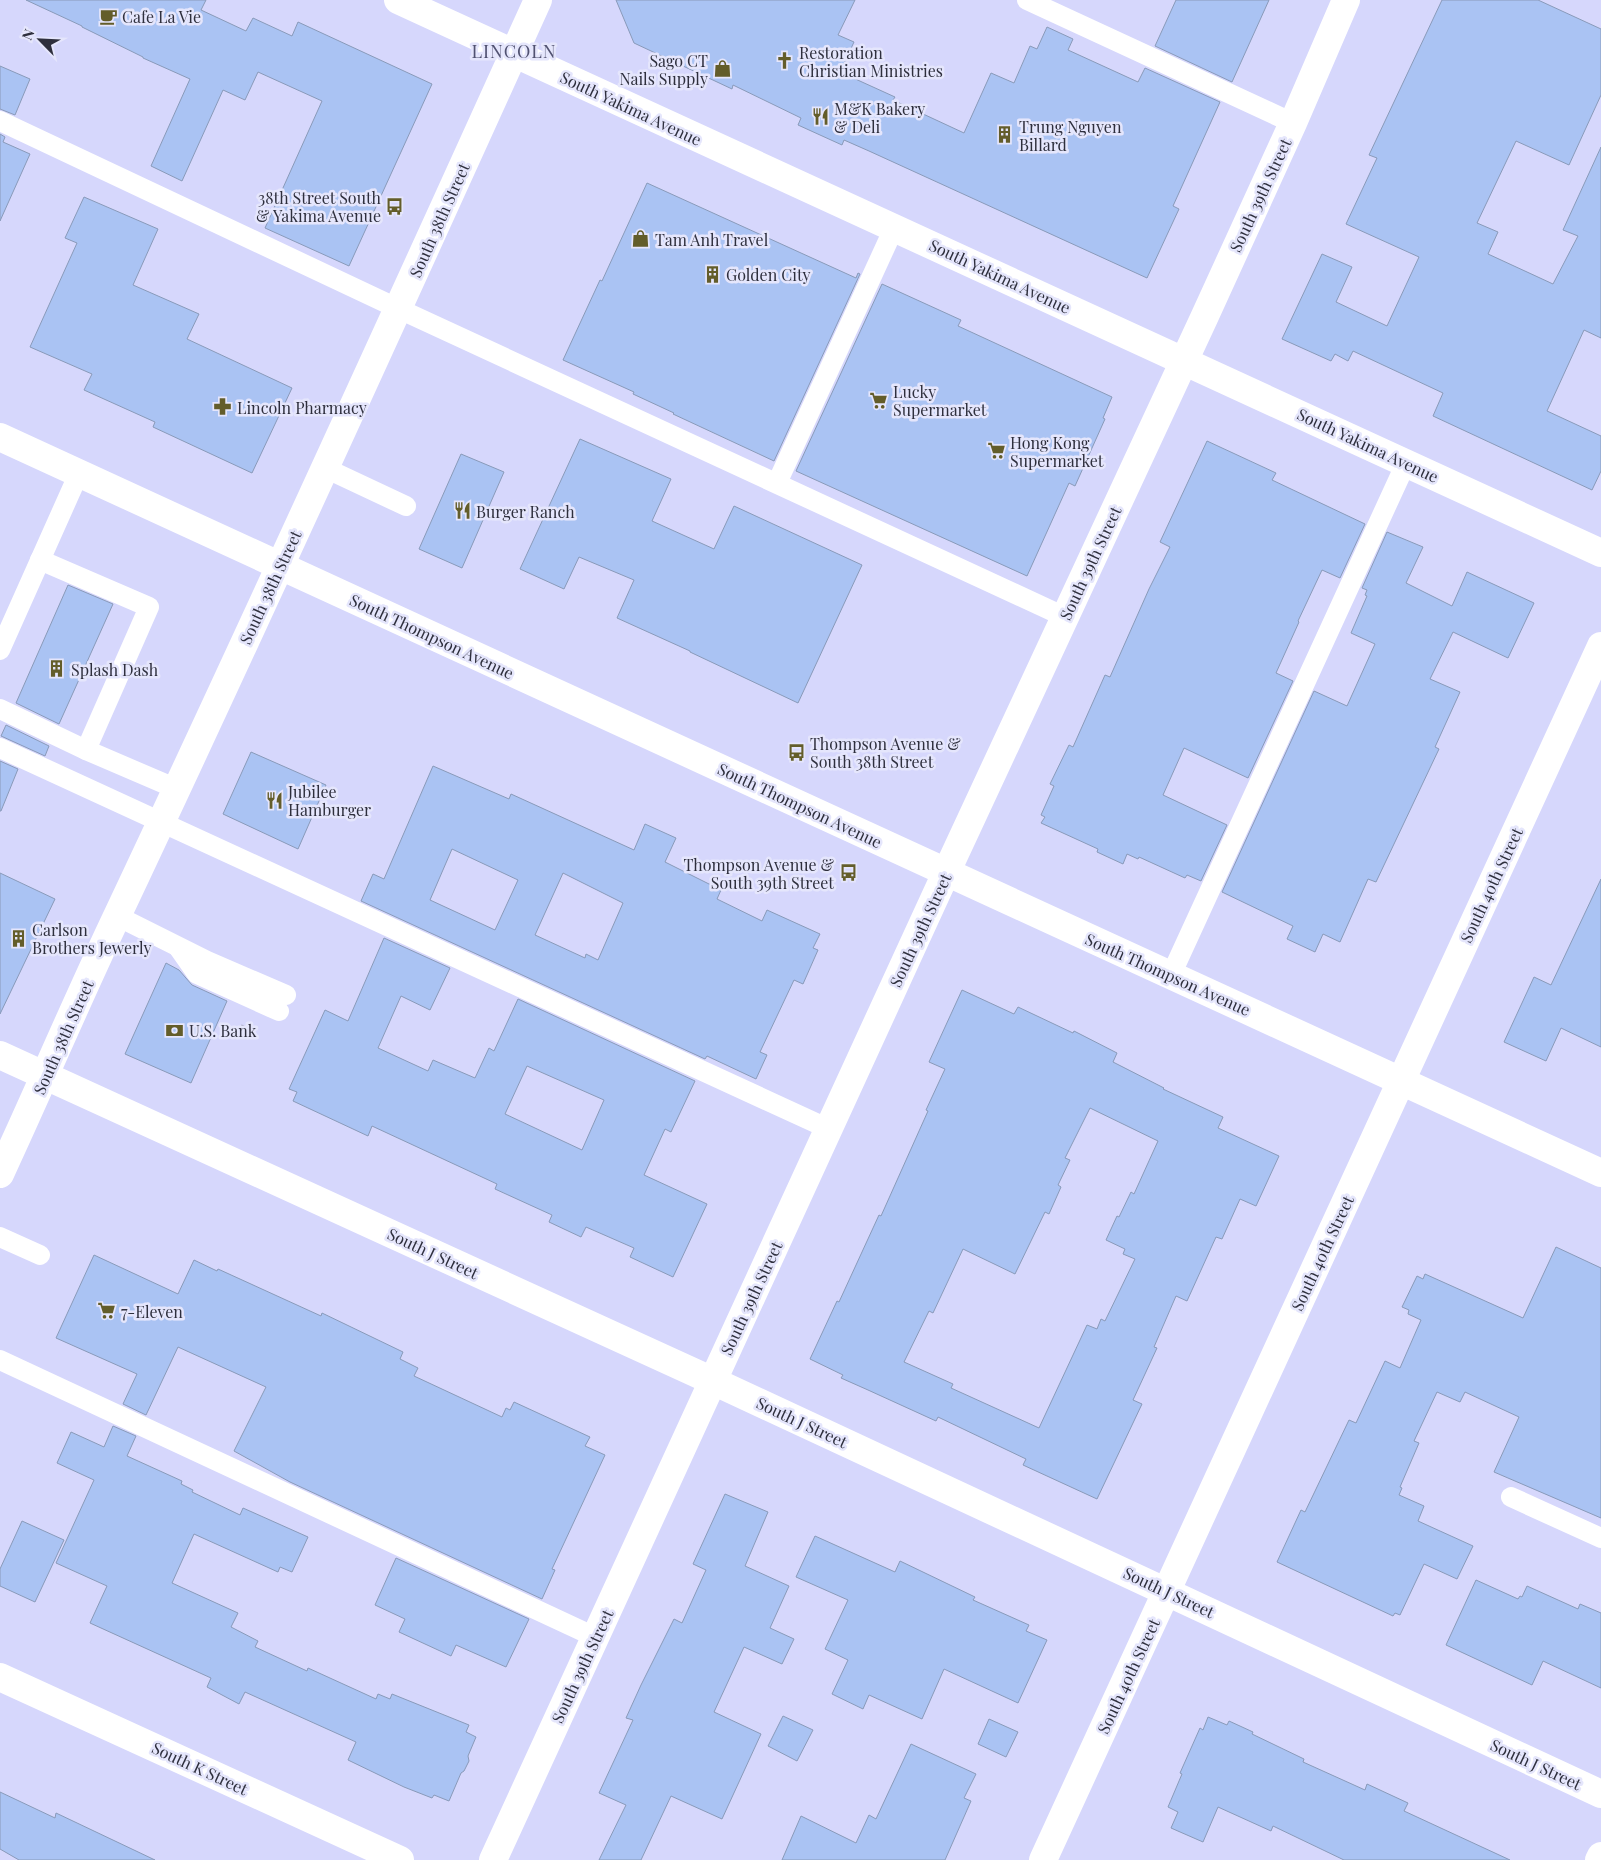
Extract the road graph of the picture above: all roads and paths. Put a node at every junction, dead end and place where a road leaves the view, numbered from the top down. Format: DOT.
graph roads {
  1 [pos="398,0"];
  2 [pos="538,0"];
  3 [pos="1027,0"];
  4 [pos="1346,0"];
  5 [pos="514,54"];
  6 [pos="0,121"];
  7 [pos="1293,123"];
  8 [pos="894,228"];
  9 [pos="399,309"];
  10 [pos="1184,360"];
  11 [pos="0,436"];
  12 [pos="1406,463"];
  13 [pos="325,468"];
  14 [pos="79,473"];
  15 [pos="777,483"];
  16 [pos="406,506"];
  17 [pos="1601,553"];
  18 [pos="40,560"];
  19 [pos="280,566"];
  20 [pos="1065,617"];
  21 [pos="1601,646"];
  22 [pos="0,650"];
  23 [pos="0,709"];
  24 [pos="0,748"];
  25 [pos="86,750"];
  26 [pos="177,789"];
  27 [pos="162,822"];
  28 [pos="946,873"];
  29 [pos="117,916"];
  30 [pos="1172,975"];
  31 [pos="282,1003"];
  32 [pos="0,1055"];
  33 [pos="46,1076"];
  34 [pos="1402,1080"];
  35 [pos="829,1129"];
  36 [pos="1601,1173"];
  37 [pos="0,1174"];
  38 [pos="0,1237"];
  39 [pos="40,1255"];
  40 [pos="0,1360"];
  41 [pos="713,1381"];
  42 [pos="1512,1497"];
  43 [pos="1601,1538"];
  44 [pos="1167,1592"];
  45 [pos="596,1636"];
  46 [pos="0,1676"];
  47 [pos="1601,1794"];
  48 [pos="1601,1856"];
  49 [pos="400,1860"];
  50 [pos="493,1860"];
  51 [pos="1044,1860"];
  52 [pos="1599,1860"];
  1 -- 5 [label="street, South Yakima Avenue"];
  2 -- 5 [label="street, South 38th Street"];
  3 -- 7 [label="lane"];
  4 -- 7 [label="street, South 39th Street"];
  5 -- 8 [label="street, South Yakima Avenue"];
  5 -- 9 [label="street, South 38th Street"];
  6 -- 9 [label="lane"];
  7 -- 10 [label="street, South 39th Street"];
  8 -- 10 [label="street, South Yakima Avenue"];
  8 -- 15 [label="lane"];
  9 -- 13 [label="street, South 38th Street"];
  9 -- 15 [label="lane"];
  10 -- 12 [label="street, South Yakima Avenue"];
  10 -- 20 [label="street, South 39th Street"];
  11 -- 14 [label="street, South Thompson Avenue"];
  12 -- 17 [label="street, South Yakima Avenue"];
  12 -- 30 [label="lane"];
  13 -- 16 [label="lane"];
  13 -- 19 [label="street, South 38th Street"];
  14 -- 18 [label="lane"];
  14 -- 19 [label="street, South Thompson Avenue"];
  15 -- 20 [label="lane"];
  18 -- 22 [label="lane"];
  18 -- 25 [label="lane"];
  19 -- 26 [label="street, South 38th Street"];
  19 -- 28 [label="street, South Thompson Avenue"];
  20 -- 28 [label="street, South 39th Street"];
  21 -- 34 [label="street, South 40th Street"];
  23 -- 25 [label="lane"];
  24 -- 27 [label="lane"];
  25 -- 26 [label="lane"];
  26 -- 27 [label="street, South 38th Street"];
  27 -- 29 [label="street, South 38th Street"];
  27 -- 35 [label="lane"];
  28 -- 30 [label="street, South Thompson Avenue"];
  28 -- 35 [label="street, South 39th Street"];
  29 -- 31 [label="lane"];
  29 -- 33 [label="street, South 38th Street"];
  30 -- 34 [label="street, South Thompson Avenue"];
  32 -- 33 [label="street, South J Street"];
  33 -- 37 [label="street, South 38th Street"];
  33 -- 41 [label="street, South J Street"];
  34 -- 36 [label="street, South Thompson Avenue"];
  34 -- 44 [label="street, South 40th Street"];
  35 -- 41 [label="street, South 39th Street"];
  38 -- 39 [label="lane"];
  40 -- 45 [label="lane"];
  41 -- 44 [label="street, South J Street"];
  41 -- 45 [label="street, South 39th Street"];
  42 -- 43 [label="lane"];
  44 -- 47 [label="street, South J Street"];
  44 -- 51 [label="street, South 40th Street"];
  45 -- 50 [label="street, South 39th Street"];
  46 -- 49 [label="street, South K Street"];
  48 -- 52 [label="street"];
}
